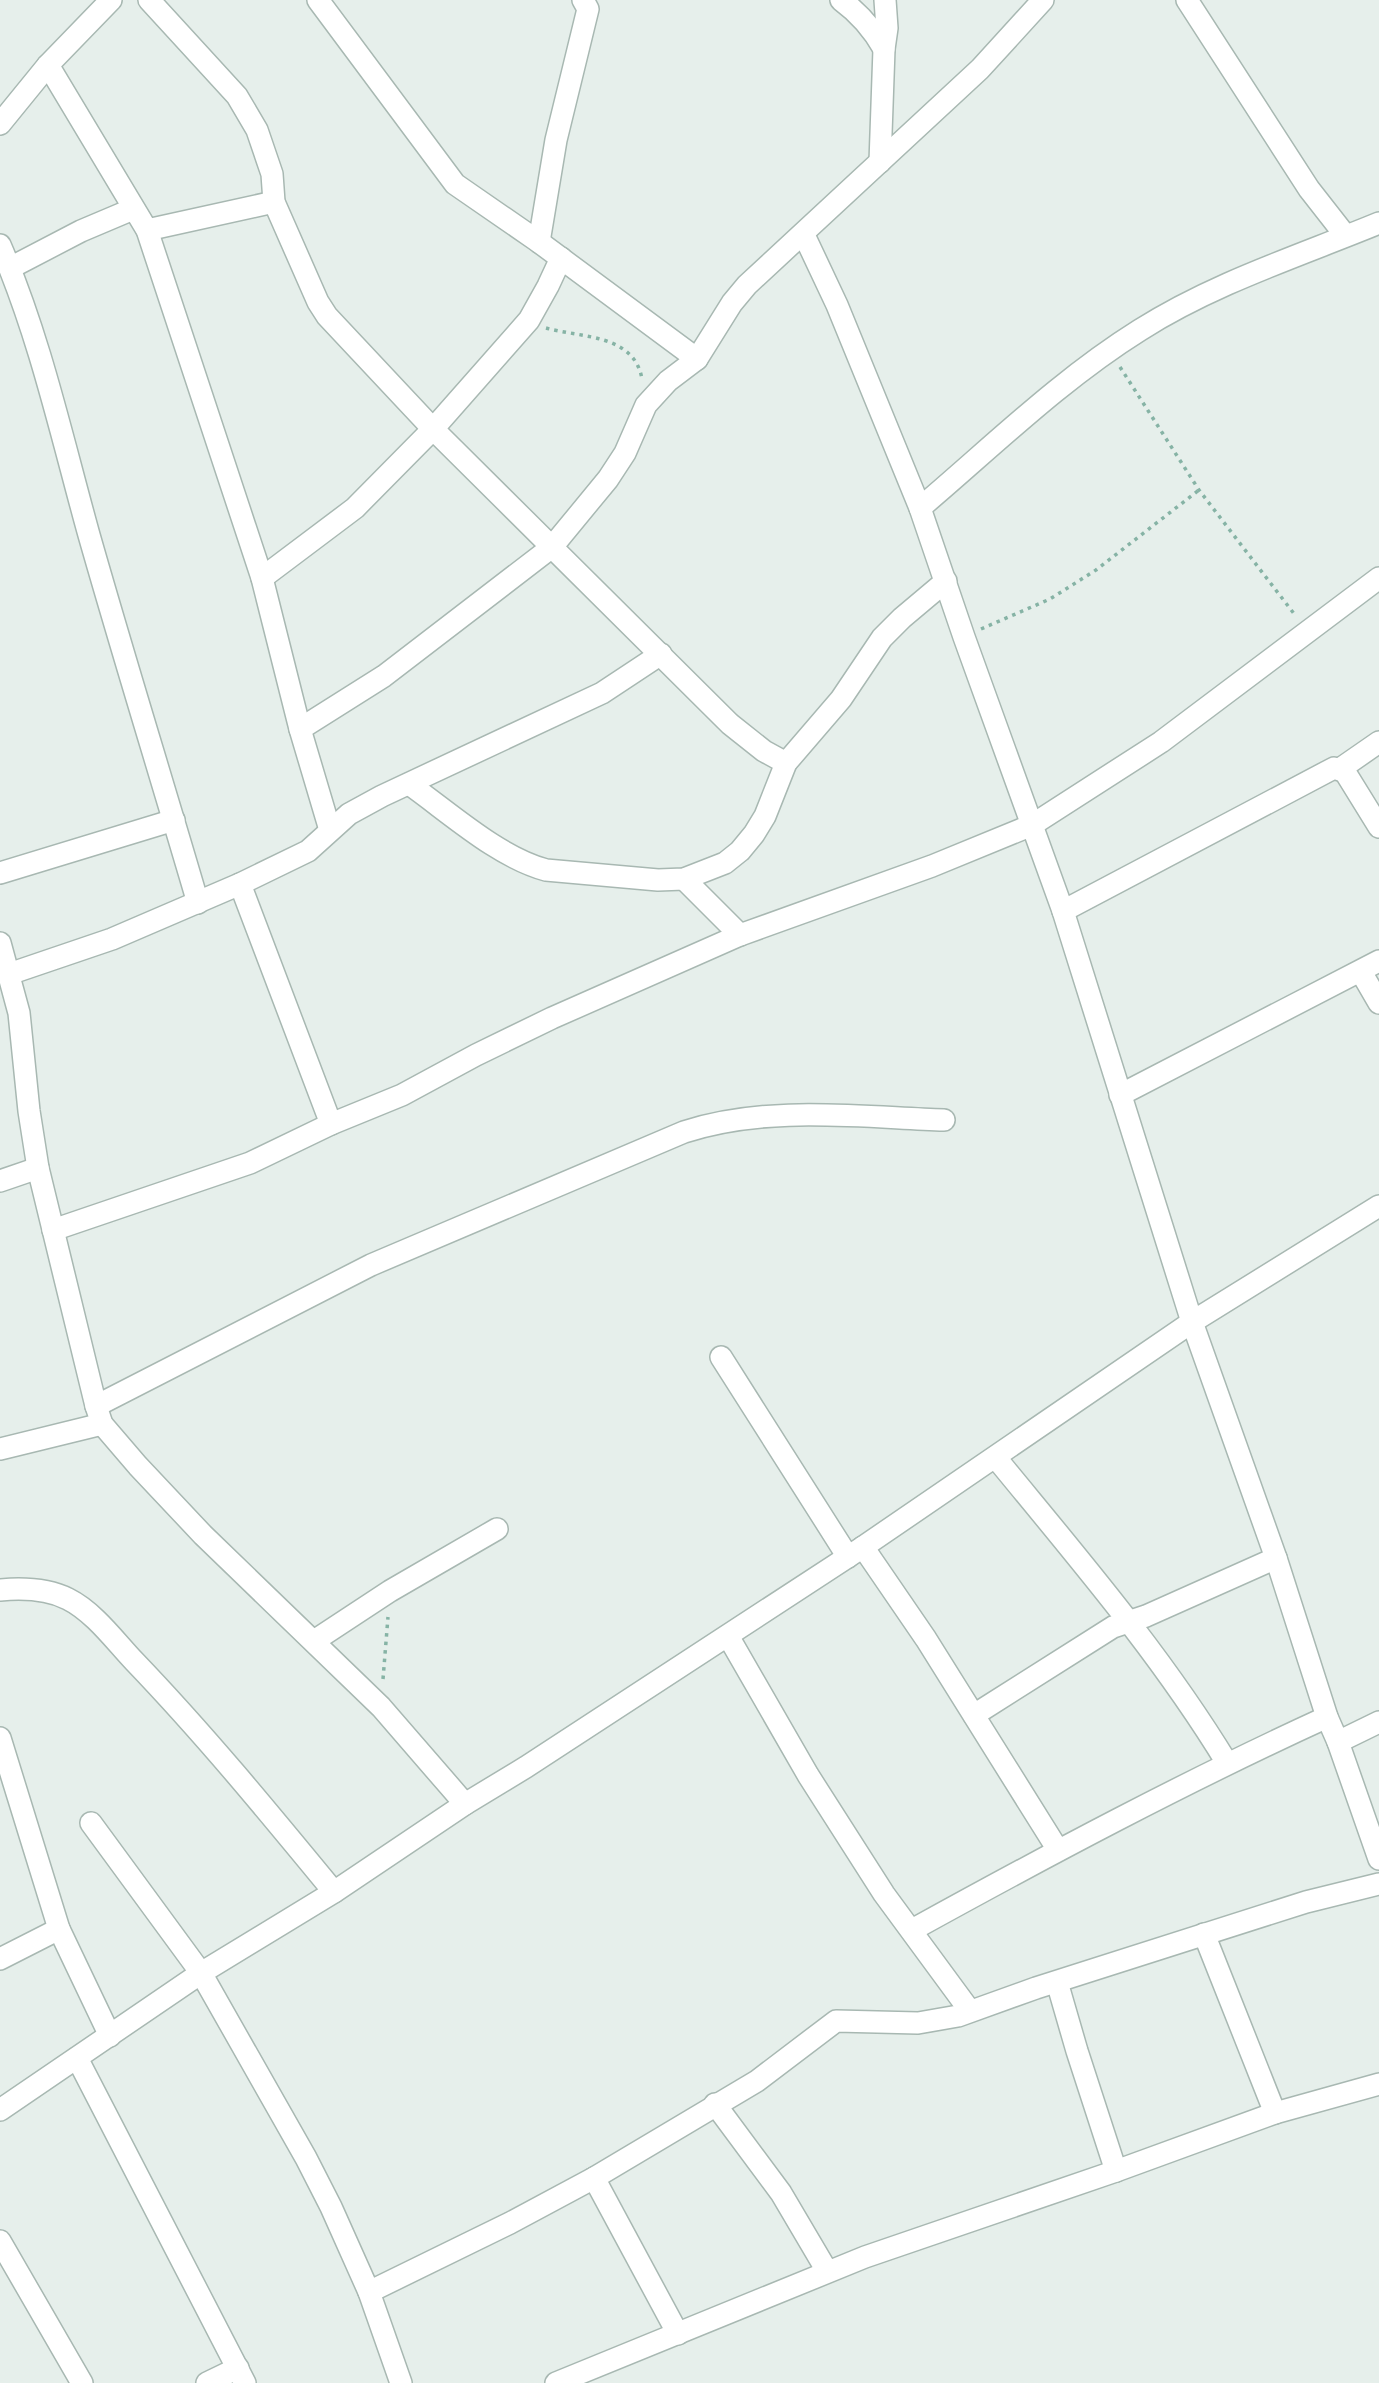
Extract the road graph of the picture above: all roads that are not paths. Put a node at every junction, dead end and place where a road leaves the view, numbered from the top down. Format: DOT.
graph roads {
  1 [pos="111,0"];
  2 [pos="149,0"];
  3 [pos="318,0"];
  4 [pos="841,0"];
  5 [pos="885,0"];
  6 [pos="1043,0"];
  7 [pos="1187,0"];
  8 [pos="590,3"];
  9 [pos="884,49"];
  10 [pos="48,65"];
  11 [pos="0,124"];
  12 [pos="880,162"];
  13 [pos="274,202"];
  14 [pos="133,209"];
  15 [pos="1379,223"];
  16 [pos="147,230"];
  17 [pos="804,234"];
  18 [pos="1345,235"];
  19 [pos="539,242"];
  20 [pos="0,245"];
  21 [pos="561,258"];
  22 [pos="10,268"];
  23 [pos="697,359"];
  24 [pos="433,429"];
  25 [pos="920,508"];
  26 [pos="552,547"];
  27 [pos="262,578"];
  28 [pos="1379,578"];
  29 [pos="946,581"];
  30 [pos="661,654"];
  31 [pos="300,729"];
  32 [pos="1379,742"];
  33 [pos="786,763"];
  34 [pos="1340,769"];
  35 [pos="409,784"];
  36 [pos="174,820"];
  37 [pos="1032,825"];
  38 [pos="1379,827"];
  39 [pos="330,830"];
  40 [pos="0,873"];
  41 [pos="684,879"];
  42 [pos="240,884"];
  43 [pos="198,903"];
  44 [pos="1063,911"];
  45 [pos="740,935"];
  46 [pos="0,943"];
  47 [pos="1370,966"];
  48 [pos="9,974"];
  49 [pos="1379,1003"];
  50 [pos="10,1016"];
  51 [pos="1121,1095"];
  52 [pos="944,1120"];
  53 [pos="331,1124"];
  54 [pos="38,1168"];
  55 [pos="0,1181"];
  56 [pos="1377,1211"];
  57 [pos="53,1230"];
  58 [pos="1192,1322"];
  59 [pos="721,1357"];
  60 [pos="99,1415"];
  61 [pos="0,1449"];
  62 [pos="996,1458"];
  63 [pos="497,1529"];
  64 [pos="855,1552"];
  65 [pos="1276,1558"];
  66 [pos="0,1590"];
  67 [pos="1130,1621"];
  68 [pos="727,1636"];
  69 [pos="314,1641"];
  70 [pos="974,1715"];
  71 [pos="1327,1717"];
  72 [pos="1379,1722"];
  73 [pos="0,1738"];
  74 [pos="1338,1742"];
  75 [pos="1227,1763"];
  76 [pos="465,1804"];
  77 [pos="91,1823"];
  78 [pos="1058,1850"];
  79 [pos="1379,1859"];
  80 [pos="1379,1884"];
  81 [pos="334,1892"];
  82 [pos="59,1929"];
  83 [pos="912,1930"];
  84 [pos="1205,1934"];
  85 [pos="0,1959"];
  86 [pos="201,1973"];
  87 [pos="1057,1982"];
  88 [pos="970,2011"];
  89 [pos="110,2036"];
  90 [pos="77,2059"];
  91 [pos="1379,2084"];
  92 [pos="715,2104"];
  93 [pos="0,2110"];
  94 [pos="1275,2113"];
  95 [pos="1116,2171"];
  96 [pos="594,2178"];
  97 [pos="0,2241"];
  98 [pos="827,2271"];
  99 [pos="369,2292"];
  100 [pos="678,2334"];
  101 [pos="241,2375"];
  102 [pos="82,2383"];
  103 [pos="208,2383"];
  104 [pos="401,2383"];
  105 [pos="556,2383"];
  1 -- 10 [label="street"];
  2 -- 13 [label="street"];
  3 -- 19 [label="street"];
  4 -- 9 [label="street"];
  5 -- 9 [label="street"];
  6 -- 12 [label="street"];
  7 -- 18 [label="street"];
  8 -- 19 [label="street"];
  9 -- 12 [label="street"];
  10 -- 11 [label="street"];
  10 -- 14 [label="street"];
  12 -- 17 [label="street"];
  13 -- 16 [label="street"];
  13 -- 24 [label="street"];
  14 -- 16 [label="street"];
  14 -- 22 [label="street"];
  15 -- 18 [label="street"];
  16 -- 27 [label="street"];
  17 -- 23 [label="street"];
  17 -- 25 [label="street"];
  18 -- 25 [label="street"];
  19 -- 21 [label="street"];
  20 -- 22 [label="street"];
  21 -- 23 [label="street"];
  21 -- 24 [label="street"];
  22 -- 36 [label="street"];
  23 -- 26 [label="street"];
  24 -- 26 [label="street"];
  24 -- 27 [label="street"];
  25 -- 29 [label="street"];
  26 -- 30 [label="street"];
  26 -- 31 [label="street"];
  27 -- 31 [label="street"];
  28 -- 37 [label="street"];
  29 -- 33 [label="street"];
  29 -- 37 [label="street"];
  30 -- 33 [label="street"];
  30 -- 35 [label="street"];
  31 -- 39 [label="street"];
  32 -- 34 [label="street"];
  33 -- 41 [label="street"];
  34 -- 38 [label="street"];
  34 -- 44 [label="street"];
  35 -- 39 [label="street"];
  35 -- 41 [label="street"];
  36 -- 40 [label="street"];
  36 -- 43 [label="street"];
  37 -- 44 [label="street"];
  37 -- 45 [label="street"];
  39 -- 42 [label="street"];
  41 -- 45 [label="street"];
  42 -- 43 [label="street"];
  42 -- 53 [label="street"];
  43 -- 48 [label="street"];
  44 -- 51 [label="street"];
  45 -- 53 [label="street"];
  46 -- 48 [label="street"];
  47 -- 49 [label="street"];
  47 -- 51 [label="street"];
  48 -- 50 [label="street"];
  50 -- 54 [label="street"];
  51 -- 58 [label="street"];
  52 -- 60 [label="street"];
  53 -- 57 [label="street"];
  54 -- 55 [label="street"];
  54 -- 57 [label="street"];
  56 -- 58 [label="street"];
  57 -- 60 [label="street"];
  58 -- 62 [label="street"];
  58 -- 65 [label="street"];
  59 -- 64 [label="street"];
  60 -- 61 [label="street"];
  60 -- 69 [label="street"];
  62 -- 64 [label="street"];
  62 -- 67 [label="street"];
  63 -- 69 [label="street"];
  64 -- 68 [label="street"];
  64 -- 70 [label="street"];
  65 -- 67 [label="street"];
  65 -- 71 [label="street"];
  66 -- 81 [label="street"];
  67 -- 70 [label="street"];
  67 -- 75 [label="street"];
  68 -- 76 [label="street"];
  68 -- 83 [label="street"];
  69 -- 76 [label="street"];
  70 -- 78 [label="street"];
  71 -- 74 [label="street"];
  71 -- 75 [label="street"];
  72 -- 74 [label="street"];
  73 -- 82 [label="street"];
  74 -- 79 [label="street"];
  75 -- 78 [label="street"];
  76 -- 81 [label="street"];
  77 -- 86 [label="street"];
  78 -- 83 [label="street"];
  80 -- 84 [label="street"];
  81 -- 86 [label="street"];
  82 -- 85 [label="street"];
  82 -- 89 [label="street"];
  83 -- 88 [label="street"];
  84 -- 87 [label="street"];
  84 -- 94 [label="street"];
  86 -- 89 [label="street"];
  86 -- 99 [label="street"];
  87 -- 88 [label="street"];
  87 -- 95 [label="street"];
  88 -- 92 [label="street"];
  89 -- 90 [label="street"];
  90 -- 93 [label="street"];
  90 -- 101 [label="street"];
  91 -- 94 [label="street"];
  92 -- 96 [label="street"];
  92 -- 98 [label="street"];
  94 -- 95 [label="street"];
  95 -- 98 [label="street"];
  96 -- 99 [label="street"];
  96 -- 100 [label="street"];
  97 -- 102 [label="street"];
  98 -- 100 [label="street"];
  99 -- 104 [label="street"];
  100 -- 105 [label="street"];
  101 -- 103 [label="street"];
}
